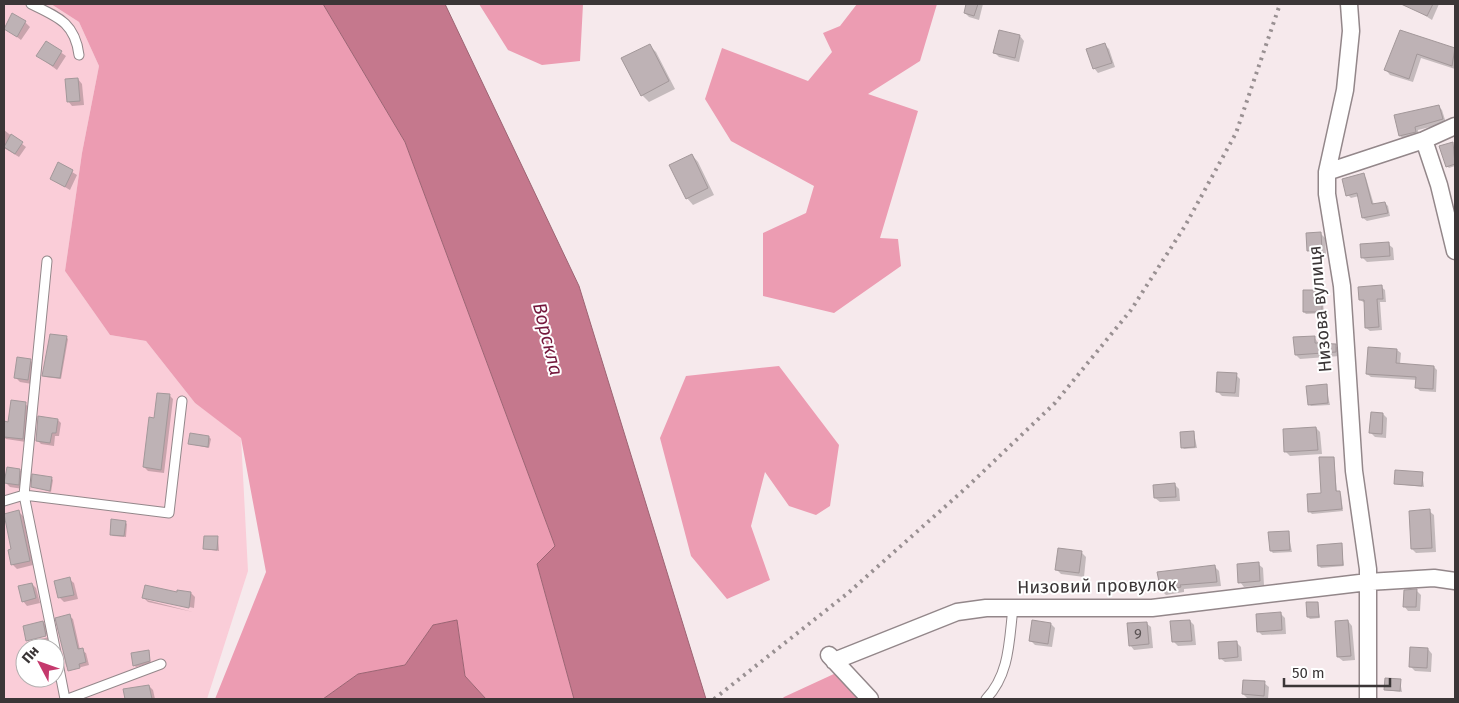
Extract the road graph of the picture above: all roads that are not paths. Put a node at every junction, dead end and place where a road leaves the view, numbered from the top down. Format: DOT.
graph roads {
  1 [pos="31,4"];
  2 [pos="1349,4"];
  3 [pos="79,55"];
  4 [pos="1455,126"];
  5 [pos="1424,140"];
  6 [pos="1327,172"];
  7 [pos="1455,251"];
  8 [pos="47,261"];
  9 [pos="182,401"];
  10 [pos="24,495"];
  11 [pos="4,501"];
  12 [pos="1455,581"];
  13 [pos="1368,582"];
  14 [pos="1013,608"];
  15 [pos="53,638"];
  16 [pos="161,664"];
  17 [pos="66,699"];
  18 [pos="870,699"];
  19 [pos="986,699"];
  20 [pos="1368,699"];
  1 -- 3 [label="lane"];
  2 -- 6 [label="street, Низова вулиця"];
  4 -- 5 [label="street"];
  5 -- 6 [label="street"];
  5 -- 7 [label="street"];
  6 -- 13 [label="street, Низова вулиця"];
  8 -- 10 [label="lane"];
  9 -- 10 [label="lane"];
  10 -- 11 [label="lane"];
  10 -- 15 [label="lane"];
  12 -- 13 [label="street"];
  13 -- 14 [label="street, Низовий провулок"];
  13 -- 20 [label="street, Низова вулиця"];
  14 -- 18 [label="street, Низовий провулок"];
  14 -- 19 [label="lane"];
  16 -- 17 [label="lane"];
}
